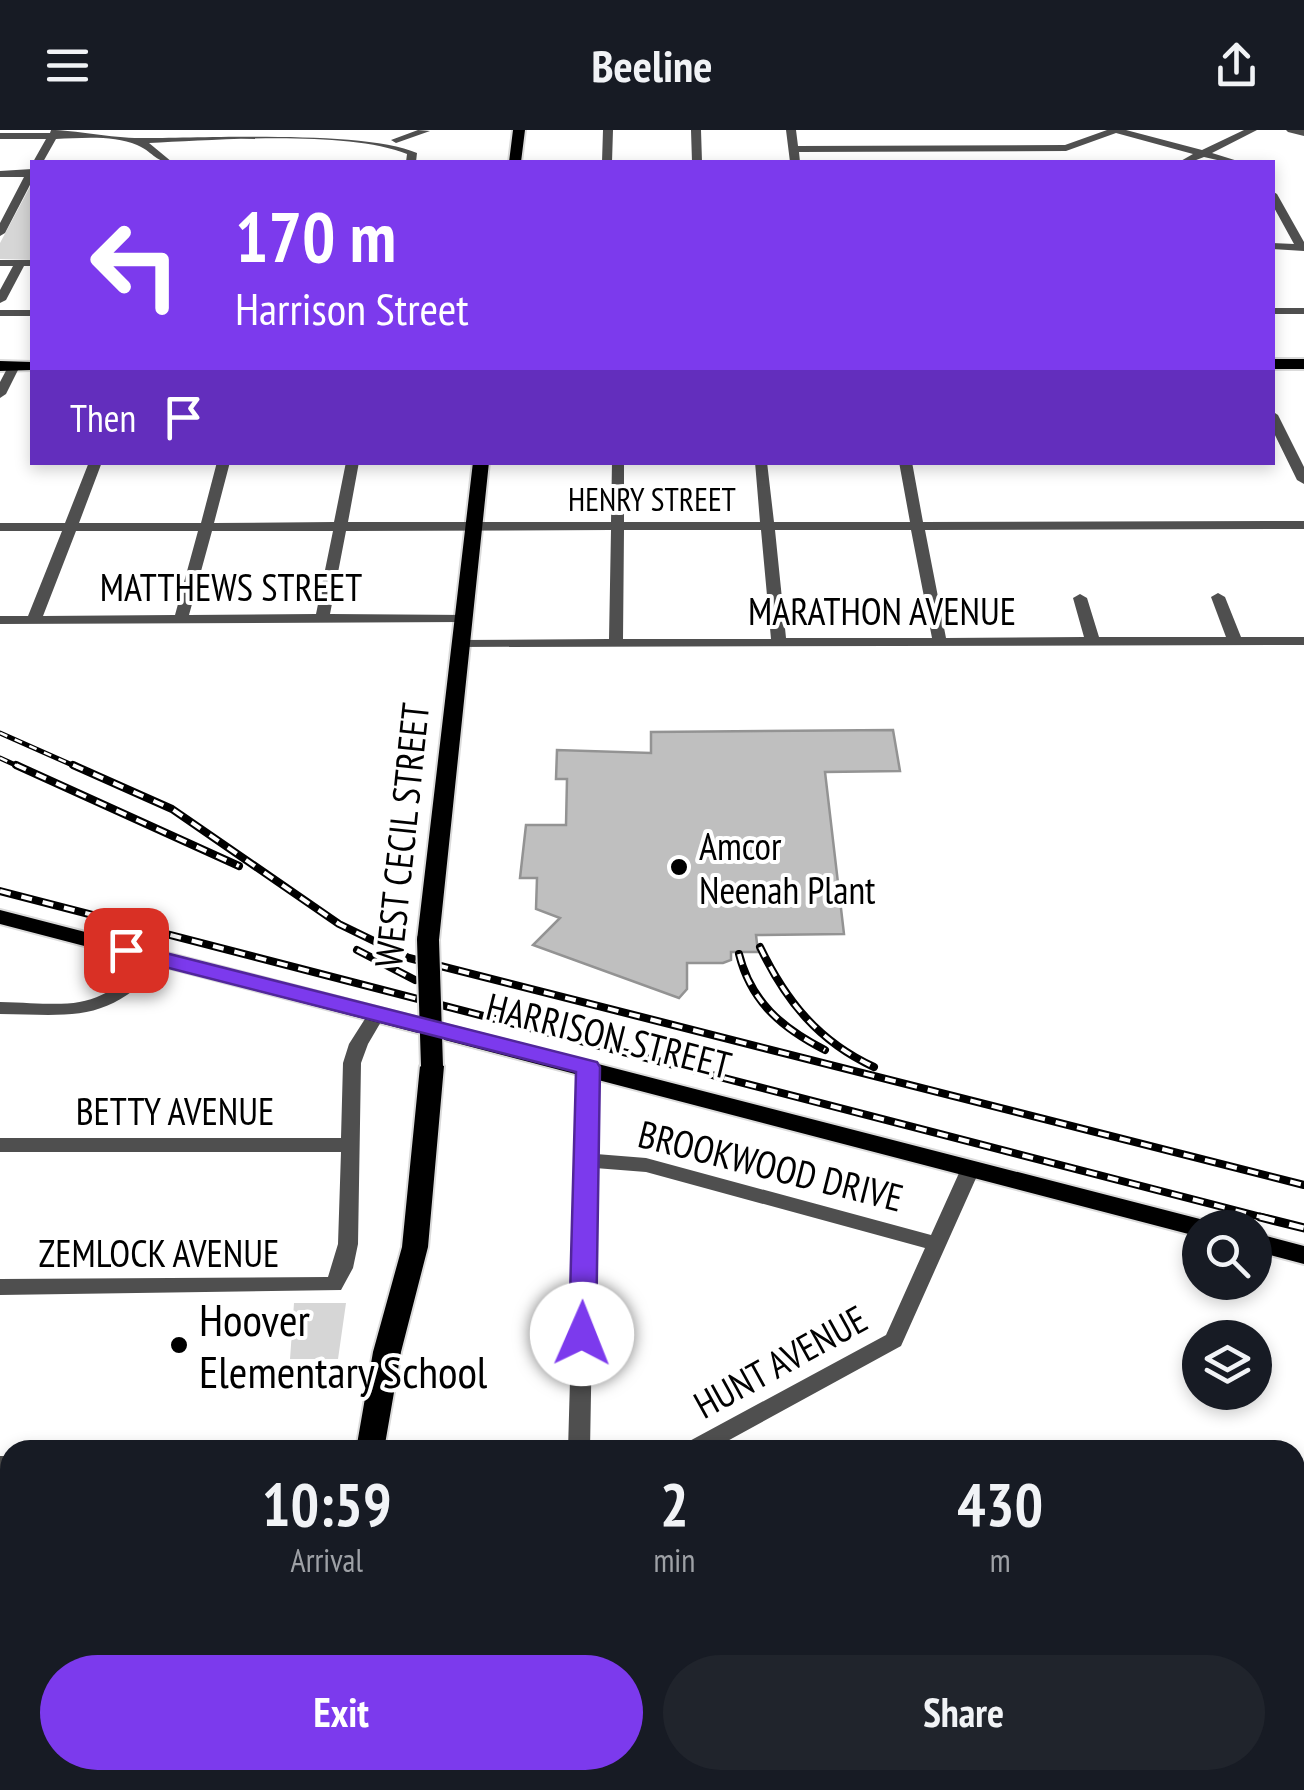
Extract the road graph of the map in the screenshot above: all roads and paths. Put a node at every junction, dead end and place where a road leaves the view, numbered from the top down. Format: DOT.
graph roads {
  1 [pos="518,130"];
  2 [pos="608,130"];
  3 [pos="696,130"];
  4 [pos="790,130"];
  5 [pos="1116,130"];
  6 [pos="1252,130"];
  7 [pos="1292,130"];
  8 [pos="424,131"];
  9 [pos="288,132"];
  10 [pos="54,133"];
  11 [pos="1304,134"];
  12 [pos="0,136"];
  13 [pos="396,140"];
  14 [pos="139,141"];
  15 [pos="793,149"];
  16 [pos="1206,152"];
  17 [pos="39,160"];
  18 [pos="164,160"];
  19 [pos="411,160"];
  20 [pos="515,160"];
  21 [pos="607,160"];
  22 [pos="697,160"];
  23 [pos="795,160"];
  24 [pos="1188,160"];
  25 [pos="1230,160"];
  26 [pos="30,173"];
  27 [pos="0,174"];
  28 [pos="30,176"];
  29 [pos="1275,199"];
  30 [pos="4,217"];
  31 [pos="0,233"];
  32 [pos="1275,246"];
  33 [pos="1303,248"];
  34 [pos="26,262"];
  35 [pos="0,263"];
  36 [pos="0,300"];
  37 [pos="1275,311"];
  38 [pos="1304,311"];
  39 [pos="0,313"];
  40 [pos="30,313"];
  41 [pos="1275,364"];
  42 [pos="1304,364"];
  43 [pos="7,366"];
  44 [pos="0,394"];
  45 [pos="1275,423"];
  46 [pos="95,465"];
  47 [pos="223,465"];
  48 [pos="353,465"];
  49 [pos="481,465"];
  50 [pos="618,465"];
  51 [pos="762,465"];
  52 [pos="905,465"];
  53 [pos="1304,480"];
  54 [pos="1304,525"];
  55 [pos="340,526"];
  56 [pos="617,526"];
  57 [pos="767,526"];
  58 [pos="917,526"];
  59 [pos="0,527"];
  60 [pos="71,527"];
  61 [pos="205,527"];
  62 [pos="473,527"];
  63 [pos="1080,598"];
  64 [pos="1218,598"];
  65 [pos="322,618"];
  66 [pos="463,618"];
  67 [pos="181,619"];
  68 [pos="0,620"];
  69 [pos="34,620"];
  70 [pos="1304,641"];
  71 [pos="779,642"];
  72 [pos="1093,642"];
  73 [pos="1235,642"];
  74 [pos="616,643"];
  75 [pos="940,643"];
  76 [pos="460,644"];
  77 [pos="0,917"];
  78 [pos="158,958"];
  79 [pos="0,1008"];
  80 [pos="376,1015"];
  81 [pos="588,1067"];
  82 [pos="0,1145"];
  83 [pos="350,1145"];
  84 [pos="586,1160"];
  85 [pos="971,1167"];
  86 [pos="1182,1223"];
  87 [pos="938,1244"];
  88 [pos="1272,1247"];
  89 [pos="1304,1255"];
  90 [pos="0,1287"];
  91 [pos="372,1440"];
  92 [pos="579,1440"];
  93 [pos="710,1440"];
  1 -- 20 [label="main road"];
  2 -- 21 [label="street"];
  3 -- 22 [label="street"];
  4 -- 15 [label="street"];
  5 -- 15 [label="street"];
  5 -- 16 [label="street"];
  6 -- 16 [label="street"];
  7 -- 11 [label="street"];
  8 -- 13 [label="street"];
  9 -- 13 [label="street"];
  9 -- 14 [label="street"];
  10 -- 12 [label="street"];
  10 -- 14 [label="street"];
  10 -- 17 [label="street"];
  13 -- 19 [label="street"];
  14 -- 18 [label="street"];
  15 -- 23 [label="street"];
  16 -- 24 [label="street"];
  16 -- 25 [label="street"];
  26 -- 27 [label="street"];
  28 -- 30 [label="street"];
  29 -- 33 [label="street"];
  30 -- 31 [label="street"];
  32 -- 33 [label="street"];
  34 -- 35 [label="street"];
  34 -- 36 [label="street"];
  37 -- 38 [label="street"];
  39 -- 40 [label="street"];
  41 -- 42 [label="main road"];
  43 -- 44 [label="street"];
  45 -- 53 [label="street"];
  46 -- 60 [label="street"];
  47 -- 61 [label="street"];
  48 -- 55 [label="street"];
  49 -- 62 [label="main road, WEST CECIL STREET"];
  50 -- 56 [label="street"];
  51 -- 57 [label="street"];
  52 -- 58 [label="street"];
  54 -- 58 [label="street, HENRY STREET"];
  55 -- 61 [label="street, HENRY STREET"];
  55 -- 62 [label="street, HENRY STREET"];
  55 -- 65 [label="street"];
  56 -- 57 [label="street, HENRY STREET"];
  56 -- 62 [label="street, HENRY STREET"];
  56 -- 74 [label="street"];
  57 -- 58 [label="street, HENRY STREET"];
  57 -- 71 [label="street"];
  58 -- 75 [label="street"];
  59 -- 60 [label="street, HENRY STREET"];
  60 -- 61 [label="street, HENRY STREET"];
  60 -- 69 [label="street"];
  61 -- 67 [label="street"];
  62 -- 66 [label="main road, WEST CECIL STREET"];
  63 -- 72 [label="street"];
  64 -- 73 [label="street"];
  65 -- 66 [label="street, MATTHEWS STREET"];
  65 -- 67 [label="street, MATTHEWS STREET"];
  66 -- 76 [label="main road, WEST CECIL STREET"];
  67 -- 69 [label="street, MATTHEWS STREET"];
  68 -- 69 [label="street, MATTHEWS STREET"];
  70 -- 73 [label="street, MARATHON AVENUE"];
  71 -- 74 [label="street, MARATHON AVENUE"];
  71 -- 75 [label="street, MARATHON AVENUE"];
  72 -- 73 [label="street, MARATHON AVENUE"];
  72 -- 75 [label="street, MARATHON AVENUE"];
  74 -- 76 [label="street, MARATHON AVENUE"];
  76 -- 91 [label="main road, WEST CECIL STREET, bridge"];
  77 -- 78 [label="main road, HARRISON STREET"];
  78 -- 79 [label="street"];
  78 -- 80 [label="main road, HARRISON STREET"];
  80 -- 81 [label="main road, HARRISON STREET"];
  80 -- 83 [label="street"];
  81 -- 84 [label="street"];
  81 -- 85 [label="main road, HARRISON STREET"];
  82 -- 83 [label="street, BETTY AVENUE"];
  83 -- 90 [label="street, ZEMLOCK AVENUE"];
  84 -- 87 [label="street, BROOKWOOD DRIVE"];
  84 -- 92 [label="street"];
  85 -- 86 [label="main road, HARRISON STREET"];
  85 -- 87 [label="street, HUNT AVENUE"];
  87 -- 93 [label="street, HUNT AVENUE"];
  88 -- 89 [label="main road"];
}
